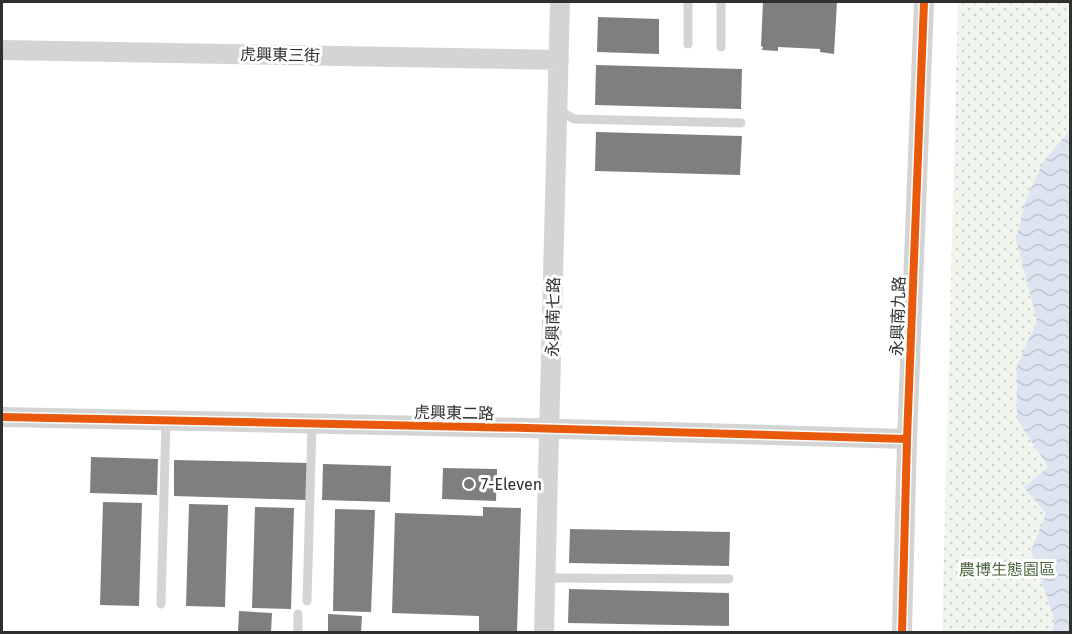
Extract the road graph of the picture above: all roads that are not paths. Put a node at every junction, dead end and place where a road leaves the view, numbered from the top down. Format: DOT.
graph roads {
  1 [pos="560,2"];
  2 [pos="688,2"];
  3 [pos="721,2"];
  4 [pos="924,2"];
  5 [pos="688,44"];
  6 [pos="722,47"];
  7 [pos="2,50"];
  8 [pos="559,60"];
  9 [pos="558,110"];
  10 [pos="741,123"];
  11 [pos="2,417"];
  12 [pos="166,421"];
  13 [pos="312,424"];
  14 [pos="550,429"];
  15 [pos="907,439"];
  16 [pos="546,578"];
  17 [pos="729,579"];
  18 [pos="307,601"];
  19 [pos="161,603"];
  20 [pos="298,614"];
  21 [pos="298,633"];
  22 [pos="544,633"];
  23 [pos="902,633"];
  1 -- 8 [label="street, 永興南七路"];
  2 -- 5 [label="lane"];
  3 -- 6 [label="lane"];
  4 -- 15 [label="street, 永興南九路"];
  7 -- 8 [label="street, 虎興東三街"];
  8 -- 9 [label="street, 永興南七路"];
  9 -- 10 [label="lane"];
  9 -- 14 [label="street, 永興南七路"];
  11 -- 12 [label="street, 虎興東二路"];
  12 -- 13 [label="street, 虎興東二路"];
  12 -- 19 [label="lane"];
  13 -- 14 [label="street, 虎興東二路"];
  13 -- 18 [label="lane"];
  14 -- 15 [label="street, 虎興東二路"];
  14 -- 16 [label="street, 永興南七路"];
  15 -- 23 [label="street, 永興南九路"];
  16 -- 17 [label="lane"];
  16 -- 22 [label="street, 永興南七路"];
  20 -- 21 [label="lane"];
}
